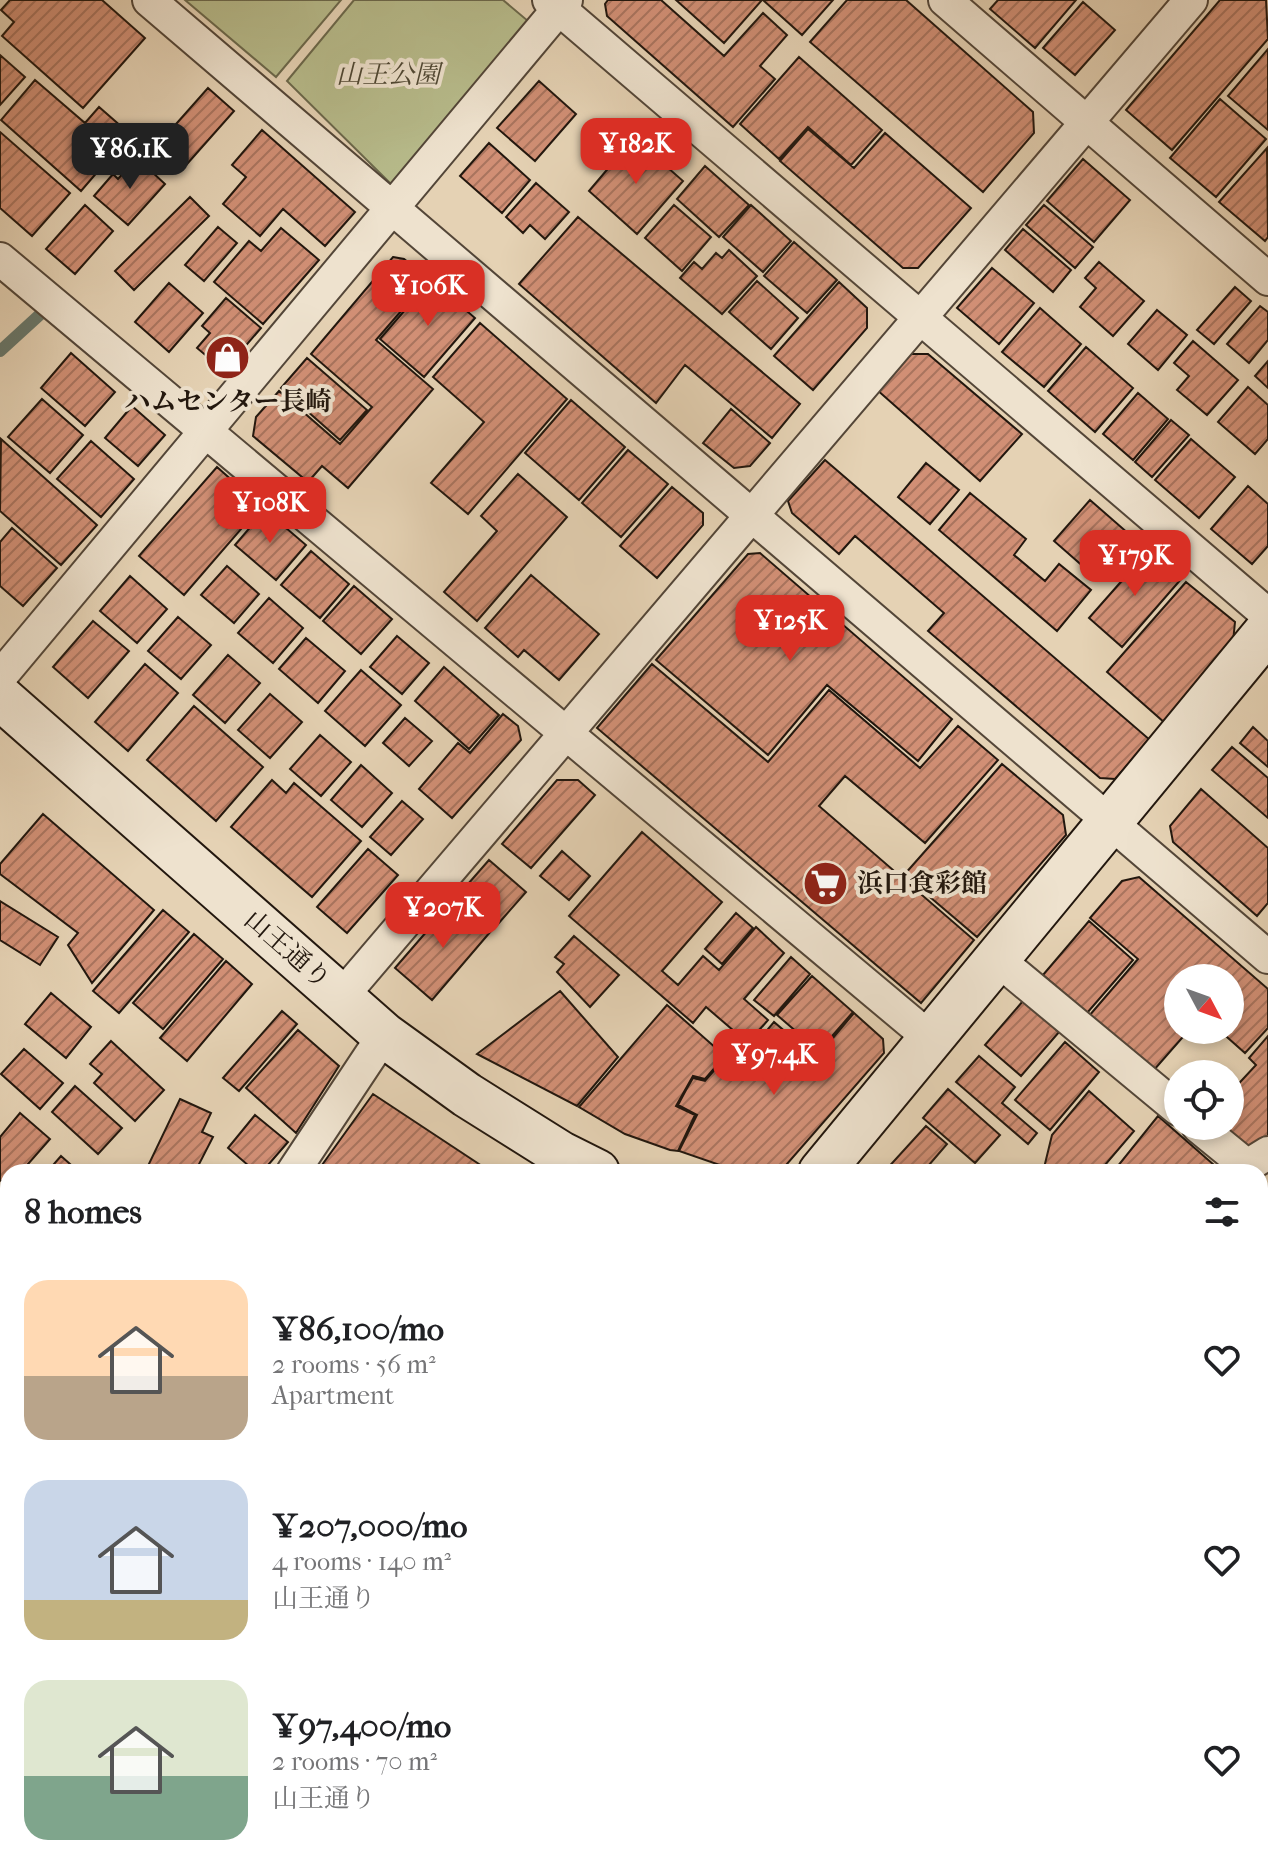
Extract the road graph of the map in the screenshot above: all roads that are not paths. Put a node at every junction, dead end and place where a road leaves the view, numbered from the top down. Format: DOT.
graph roads {
  1 [pos="149,0"];
  2 [pos="945,0"];
  3 [pos="1191,0"];
  4 [pos="558,3"];
  5 [pos="1087,122"];
  6 [pos="392,208"];
  7 [pos="0,259"];
  8 [pos="1268,279"];
  9 [pos="920,318"];
  10 [pos="206,431"];
  11 [pos="751,515"];
  12 [pos="1268,615"];
  13 [pos="1268,630"];
  14 [pos="0,677"];
  15 [pos="0,697"];
  16 [pos="566,733"];
  17 [pos="1110,822"];
  18 [pos="1268,957"];
  19 [pos="997,959"];
  20 [pos="342,996"];
  21 [pos="384,1035"];
  22 [pos="931,1039"];
  23 [pos="1164,1097"];
  24 [pos="1215,1140"];
  25 [pos="1268,1153"];
  26 [pos="298,1164"];
  27 [pos="581,1164"];
  28 [pos="828,1164"];
  29 [pos="1245,1164"];
  30 [pos="1250,1164"];
  1 -- 6 [label="street"];
  2 -- 5 [label="street"];
  3 -- 5 [label="street"];
  4 -- 6 [label="street"];
  4 -- 9 [label="street"];
  5 -- 8 [label="street"];
  5 -- 9 [label="street"];
  6 -- 10 [label="street"];
  6 -- 11 [label="street"];
  7 -- 10 [label="street"];
  9 -- 11 [label="street"];
  9 -- 12 [label="street"];
  10 -- 14 [label="street"];
  10 -- 16 [label="street"];
  11 -- 16 [label="street"];
  11 -- 17 [label="street"];
  13 -- 17 [label="street"];
  15 -- 20 [label="street, 山王通り"];
  16 -- 20 [label="street"];
  16 -- 22 [label="street"];
  17 -- 18 [label="street"];
  17 -- 19 [label="street"];
  19 -- 22 [label="street"];
  19 -- 23 [label="street"];
  20 -- 21 [label="street, 山王通り"];
  21 -- 26 [label="street"];
  21 -- 27 [label="street, 山王通り"];
  22 -- 28 [label="street"];
  24 -- 29 [label="street"];
  25 -- 30 [label="street"];
}
